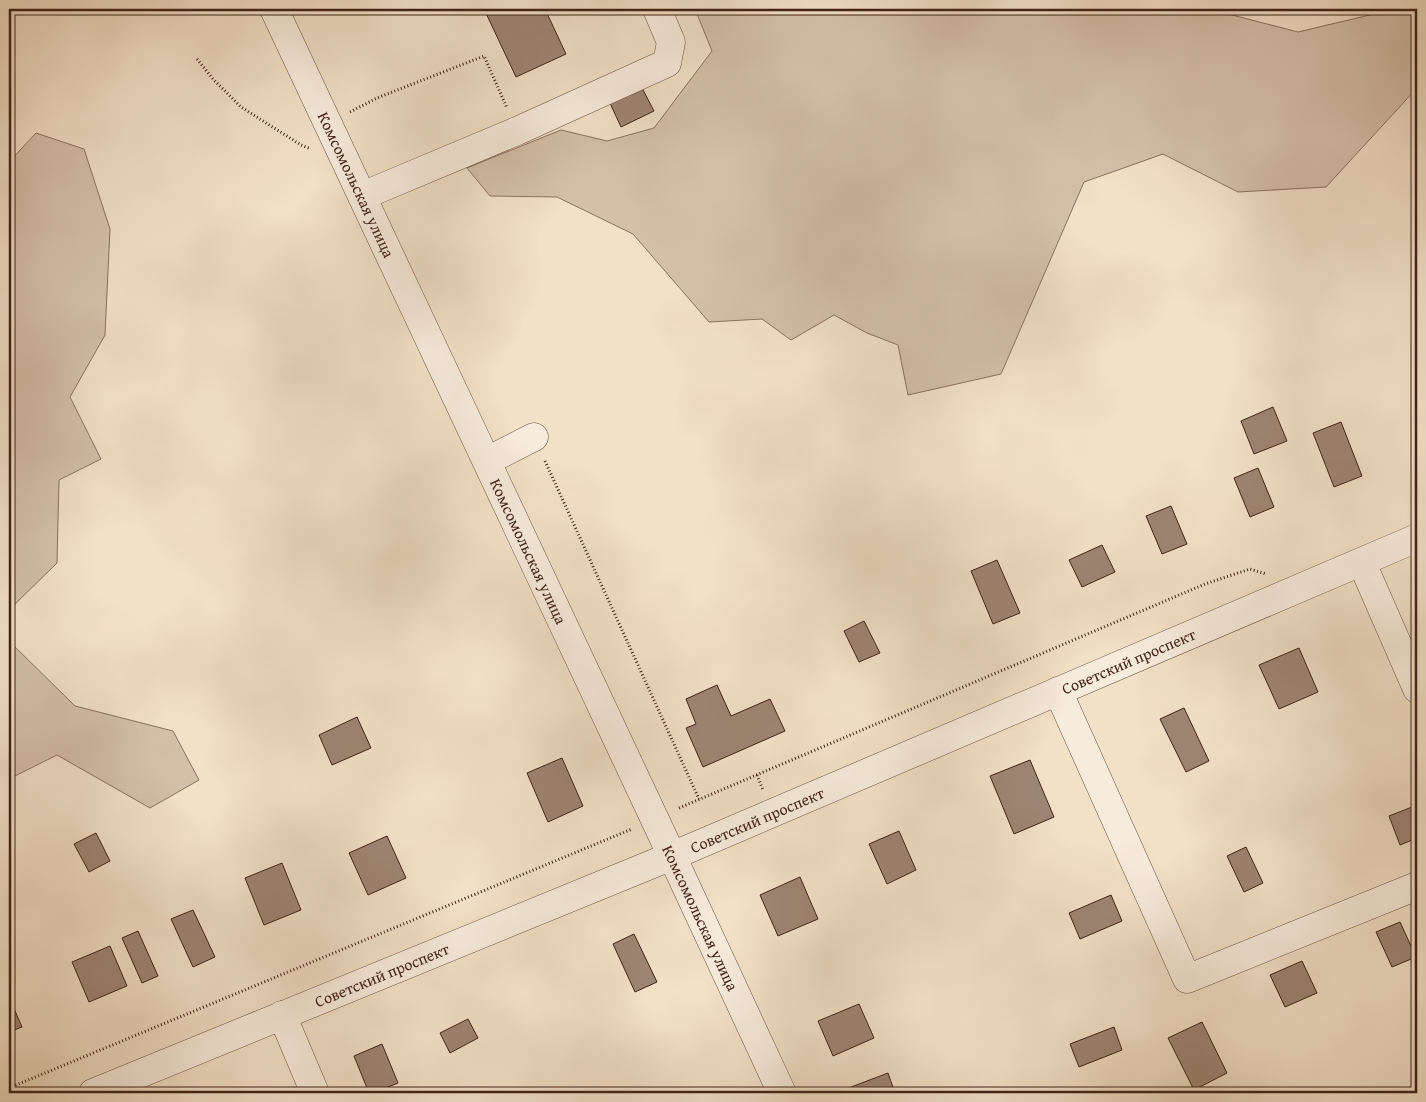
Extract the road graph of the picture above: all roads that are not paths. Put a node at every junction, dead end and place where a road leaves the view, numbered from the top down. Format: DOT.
graph roads {
  1 [pos="274,9"];
  2 [pos="658,9"];
  3 [pos="362,196"];
  4 [pos="534,437"];
  5 [pos="487,461"];
  6 [pos="1417,538"];
  7 [pos="1362,563"];
  8 [pos="1417,690"];
  9 [pos="1058,691"];
  10 [pos="672,856"];
  11 [pos="1417,886"];
  12 [pos="282,1015"];
  13 [pos="93,1093"];
  14 [pos="315,1093"];
  15 [pos="782,1093"];
  1 -- 3 [label="street, Комсомольская улица"];
  2 -- 3 [label="street"];
  3 -- 5 [label="street, Комсомольская улица"];
  4 -- 5 [label="street"];
  5 -- 10 [label="street, Комсомольская улица"];
  6 -- 7 [label="street, Советский проспект"];
  7 -- 8 [label="street"];
  7 -- 9 [label="street, Советский проспект"];
  9 -- 10 [label="street, Советский проспект"];
  9 -- 11 [label="street"];
  10 -- 12 [label="street, Советский проспект"];
  10 -- 15 [label="street, Комсомольская улица"];
  12 -- 13 [label="street, Советский проспект"];
  12 -- 14 [label="street"];
}
